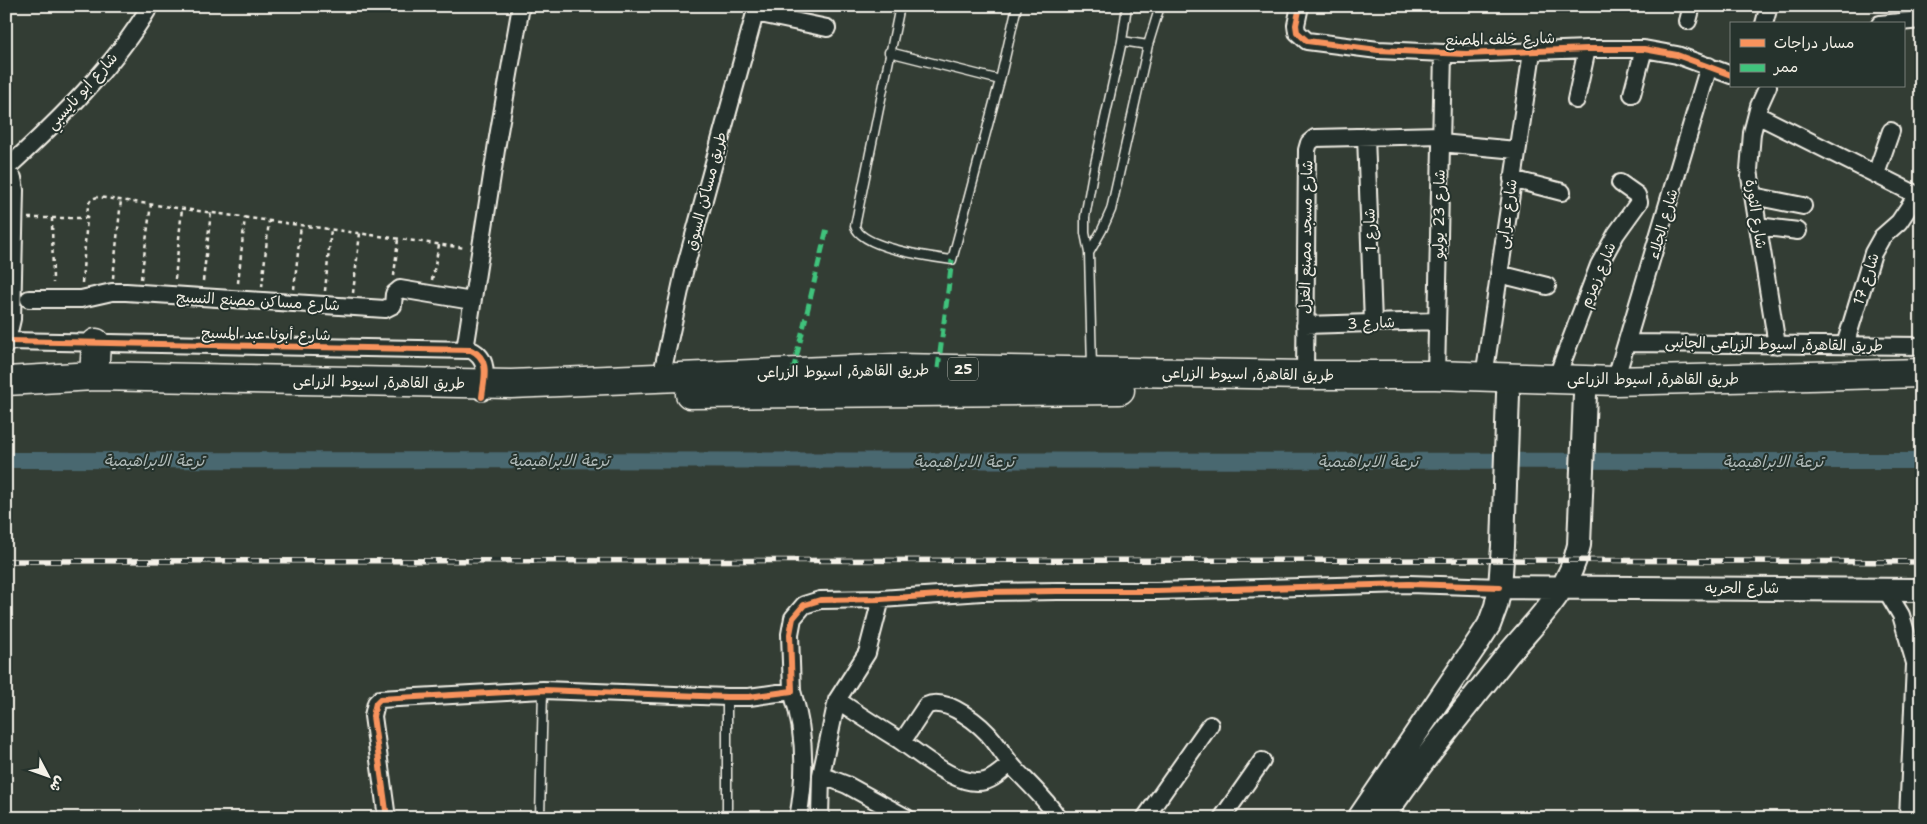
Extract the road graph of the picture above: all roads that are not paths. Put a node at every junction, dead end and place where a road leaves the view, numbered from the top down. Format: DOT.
graph roads {
  1 [pos="150,6"];
  2 [pos="521,6"];
  3 [pos="900,6"];
  4 [pos="1018,6"];
  5 [pos="1127,6"];
  6 [pos="1160,6"];
  7 [pos="1300,6"];
  8 [pos="1782,6"];
  9 [pos="756,9"];
  10 [pos="1766,15"];
  11 [pos="1921,20"];
  12 [pos="1900,22"];
  13 [pos="827,28"];
  14 [pos="1122,41"];
  15 [pos="1148,46"];
  16 [pos="1587,48"];
  17 [pos="1644,49"];
  18 [pos="889,52"];
  19 [pos="1532,52"];
  20 [pos="1443,53"];
  21 [pos="1709,66"];
  22 [pos="1730,75"];
  23 [pos="1000,80"];
  24 [pos="1765,88"];
  25 [pos="1632,94"];
  26 [pos="1576,100"];
  27 [pos="1757,115"];
  28 [pos="1892,131"];
  29 [pos="1366,136"];
  30 [pos="1441,139"];
  31 [pos="1516,150"];
  32 [pos="6,169"];
  33 [pos="1876,174"];
  34 [pos="1512,179"];
  35 [pos="1620,184"];
  36 [pos="1562,192"];
  37 [pos="1753,196"];
  38 [pos="1919,196"];
  39 [pos="1803,206"];
  40 [pos="1758,226"];
  41 [pos="1798,231"];
  42 [pos="1089,253"];
  43 [pos="1499,274"];
  44 [pos="1547,286"];
  45 [pos="29,299"];
  46 [pos="472,301"];
  47 [pos="1437,321"];
  48 [pos="1373,323"];
  49 [pos="1305,325"];
  50 [pos="7,343"];
  51 [pos="96,343"];
  52 [pos="1628,343"];
  53 [pos="1777,344"];
  54 [pos="1845,345"];
  55 [pos="1921,346"];
  56 [pos="465,350"];
  57 [pos="1092,371"];
  58 [pos="1921,373"];
  59 [pos="1305,375"];
  60 [pos="1436,375"];
  61 [pos="94,376"];
  62 [pos="1484,376"];
  63 [pos="661,378"];
  64 [pos="1556,379"];
  65 [pos="6,380"];
  66 [pos="1615,381"];
  67 [pos="365,388"];
  68 [pos="1921,389"];
  69 [pos="483,390"];
  70 [pos="1508,394"];
  71 [pos="1585,394"];
  72 [pos="6,396"];
  73 [pos="1500,587"];
  74 [pos="1564,587"];
  75 [pos="1886,590"];
  76 [pos="1921,590"];
  77 [pos="881,599"];
  78 [pos="1921,642"];
  79 [pos="1915,665"];
  80 [pos="543,690"];
  81 [pos="792,691"];
  82 [pos="727,697"];
  83 [pos="837,700"];
  84 [pos="1210,725"];
  85 [pos="902,742"];
  86 [pos="1262,761"];
  87 [pos="1010,764"];
  88 [pos="821,775"];
  89 [pos="387,818"];
  90 [pos="540,818"];
  91 [pos="727,818"];
  92 [pos="798,818"];
  93 [pos="820,818"];
  94 [pos="907,818"];
  95 [pos="1058,818"];
  96 [pos="1145,818"];
  97 [pos="1222,818"];
  98 [pos="1359,818"];
  99 [pos="1383,818"];
  100 [pos="1908,818"];
  1 -- 32 [label="street, شارع ابو نايسبي"];
  2 -- 46 [label="street"];
  3 -- 18 [label="lane"];
  4 -- 23 [label="lane"];
  5 -- 14 [label="lane"];
  6 -- 15 [label="lane"];
  7 -- 20 [label="street, شارع خلف المصنع"];
  8 -- 10 [label="street"];
  9 -- 13 [label="street"];
  9 -- 63 [label="street, طريق مساكن السوق"];
  11 -- 12 [label="street"];
  14 -- 15 [label="lane"];
  14 -- 42 [label="lane"];
  15 -- 42 [label="lane"];
  16 -- 17 [label="street, شارع خلف المصنع"];
  16 -- 19 [label="street, شارع خلف المصنع"];
  16 -- 26 [label="street"];
  17 -- 21 [label="street, شارع خلف المصنع"];
  17 -- 25 [label="street"];
  18 -- 23 [label="lane"];
  18 -- 23 [label="lane"];
  19 -- 20 [label="street, شارع خلف المصنع"];
  19 -- 31 [label="street, شارع عرابى"];
  20 -- 30 [label="street, شارع 23 يوليو"];
  21 -- 22 [label="street, شارع خلف المصنع"];
  21 -- 52 [label="street, شارع الجلاء"];
  24 -- 27 [label="street, شارع الثورة"];
  27 -- 33 [label="street"];
  27 -- 37 [label="street, شارع الثورة"];
  28 -- 33 [label="street"];
  29 -- 30 [label="street, شارع مسجد مصنع الغزل"];
  29 -- 48 [label="street, شارع 1"];
  29 -- 49 [label="street, شارع مسجد مصنع الغزل"];
  30 -- 31 [label="street, شارع مسجد مصنع الغزل"];
  30 -- 47 [label="street, شارع 23 يوليو"];
  31 -- 34 [label="street, شارع عرابى"];
  32 -- 50 [label="street"];
  33 -- 38 [label="street"];
  34 -- 36 [label="street"];
  34 -- 43 [label="street, شارع عرابى"];
  35 -- 64 [label="street, شارع زمزم"];
  37 -- 39 [label="street"];
  37 -- 40 [label="street, شارع الثورة"];
  38 -- 54 [label="street, شارع 17"];
  40 -- 41 [label="street"];
  40 -- 53 [label="street, شارع الثورة"];
  42 -- 57 [label="lane"];
  43 -- 44 [label="street"];
  43 -- 62 [label="street, شارع عرابى"];
  45 -- 46 [label="street, شارع مساكن مصنع النسيج"];
  46 -- 56 [label="street"];
  47 -- 48 [label="street, شارع 3"];
  47 -- 60 [label="street, شارع 23 يوليو"];
  48 -- 49 [label="street, شارع 3"];
  49 -- 59 [label="street, شارع مسجد مصنع الغزل"];
  50 -- 51 [label="street, شارع أبونا عبد المسيح"];
  51 -- 56 [label="street, شارع أبونا عبد المسيح"];
  51 -- 61 [label="highway"];
  52 -- 53 [label="street, طريق القاهرة, اسيوط الزراعى الجانبى"];
  52 -- 66 [label="street, شارع الجلاء"];
  53 -- 54 [label="street, طريق القاهرة, اسيوط الزراعى الجانبى"];
  54 -- 55 [label="street, طريق القاهرة, اسيوط الزراعى الجانبى"];
  56 -- 69 [label="street"];
  57 -- 59 [label="highway, طريق القاهرة, اسيوط الزراعى / 25"];
  57 -- 63 [label="highway, طريق القاهرة, اسيوط الزراعى / 25"];
  58 -- 66 [label="highway, طريق القاهرة, اسيوط الزراعى / 25"];
  59 -- 60 [label="highway, طريق القاهرة, اسيوط الزراعى / 25"];
  60 -- 62 [label="highway, طريق القاهرة, اسيوط الزراعى / 25"];
  61 -- 65 [label="highway, طريق القاهرة, اسيوط الزراعى / 25"];
  61 -- 67 [label="highway, طريق القاهرة, اسيوط الزراعى / 25"];
  62 -- 64 [label="highway, طريق القاهرة, اسيوط الزراعى / 25"];
  63 -- 69 [label="highway, طريق القاهرة, اسيوط الزراعى / 25"];
  64 -- 66 [label="highway, طريق القاهرة, اسيوط الزراعى / 25"];
  67 -- 69 [label="highway, طريق القاهرة, اسيوط الزراعى / 25"];
  67 -- 72 [label="highway, طريق القاهرة, اسيوط الزراعى / 25"];
  68 -- 71 [label="highway, طريق القاهرة, اسيوط الزراعى / 25"];
  69 -- 70 [label="highway, طريق القاهرة, اسيوط الزراعى / 25"];
  70 -- 71 [label="highway, طريق القاهرة, اسيوط الزراعى / 25"];
  70 -- 73 [label="main road"];
  71 -- 74 [label="main road"];
  73 -- 74 [label="main road, شارع الحريه"];
  73 -- 77 [label="street"];
  73 -- 98 [label="main road"];
  74 -- 75 [label="main road, شارع الحريه"];
  74 -- 99 [label="main road"];
  75 -- 76 [label="main road, شارع الحريه"];
  75 -- 79 [label="street"];
  77 -- 81 [label="street"];
  77 -- 83 [label="street"];
  78 -- 79 [label="street"];
  79 -- 100 [label="street"];
  80 -- 82 [label="street"];
  80 -- 89 [label="street"];
  80 -- 90 [label="lane"];
  81 -- 82 [label="street"];
  81 -- 92 [label="street"];
  82 -- 91 [label="lane"];
  83 -- 85 [label="street"];
  83 -- 88 [label="street"];
  84 -- 96 [label="street"];
  85 -- 87 [label="street"];
  85 -- 87 [label="street"];
  86 -- 97 [label="street"];
  87 -- 95 [label="street"];
  88 -- 93 [label="street"];
  88 -- 94 [label="street"];
}
